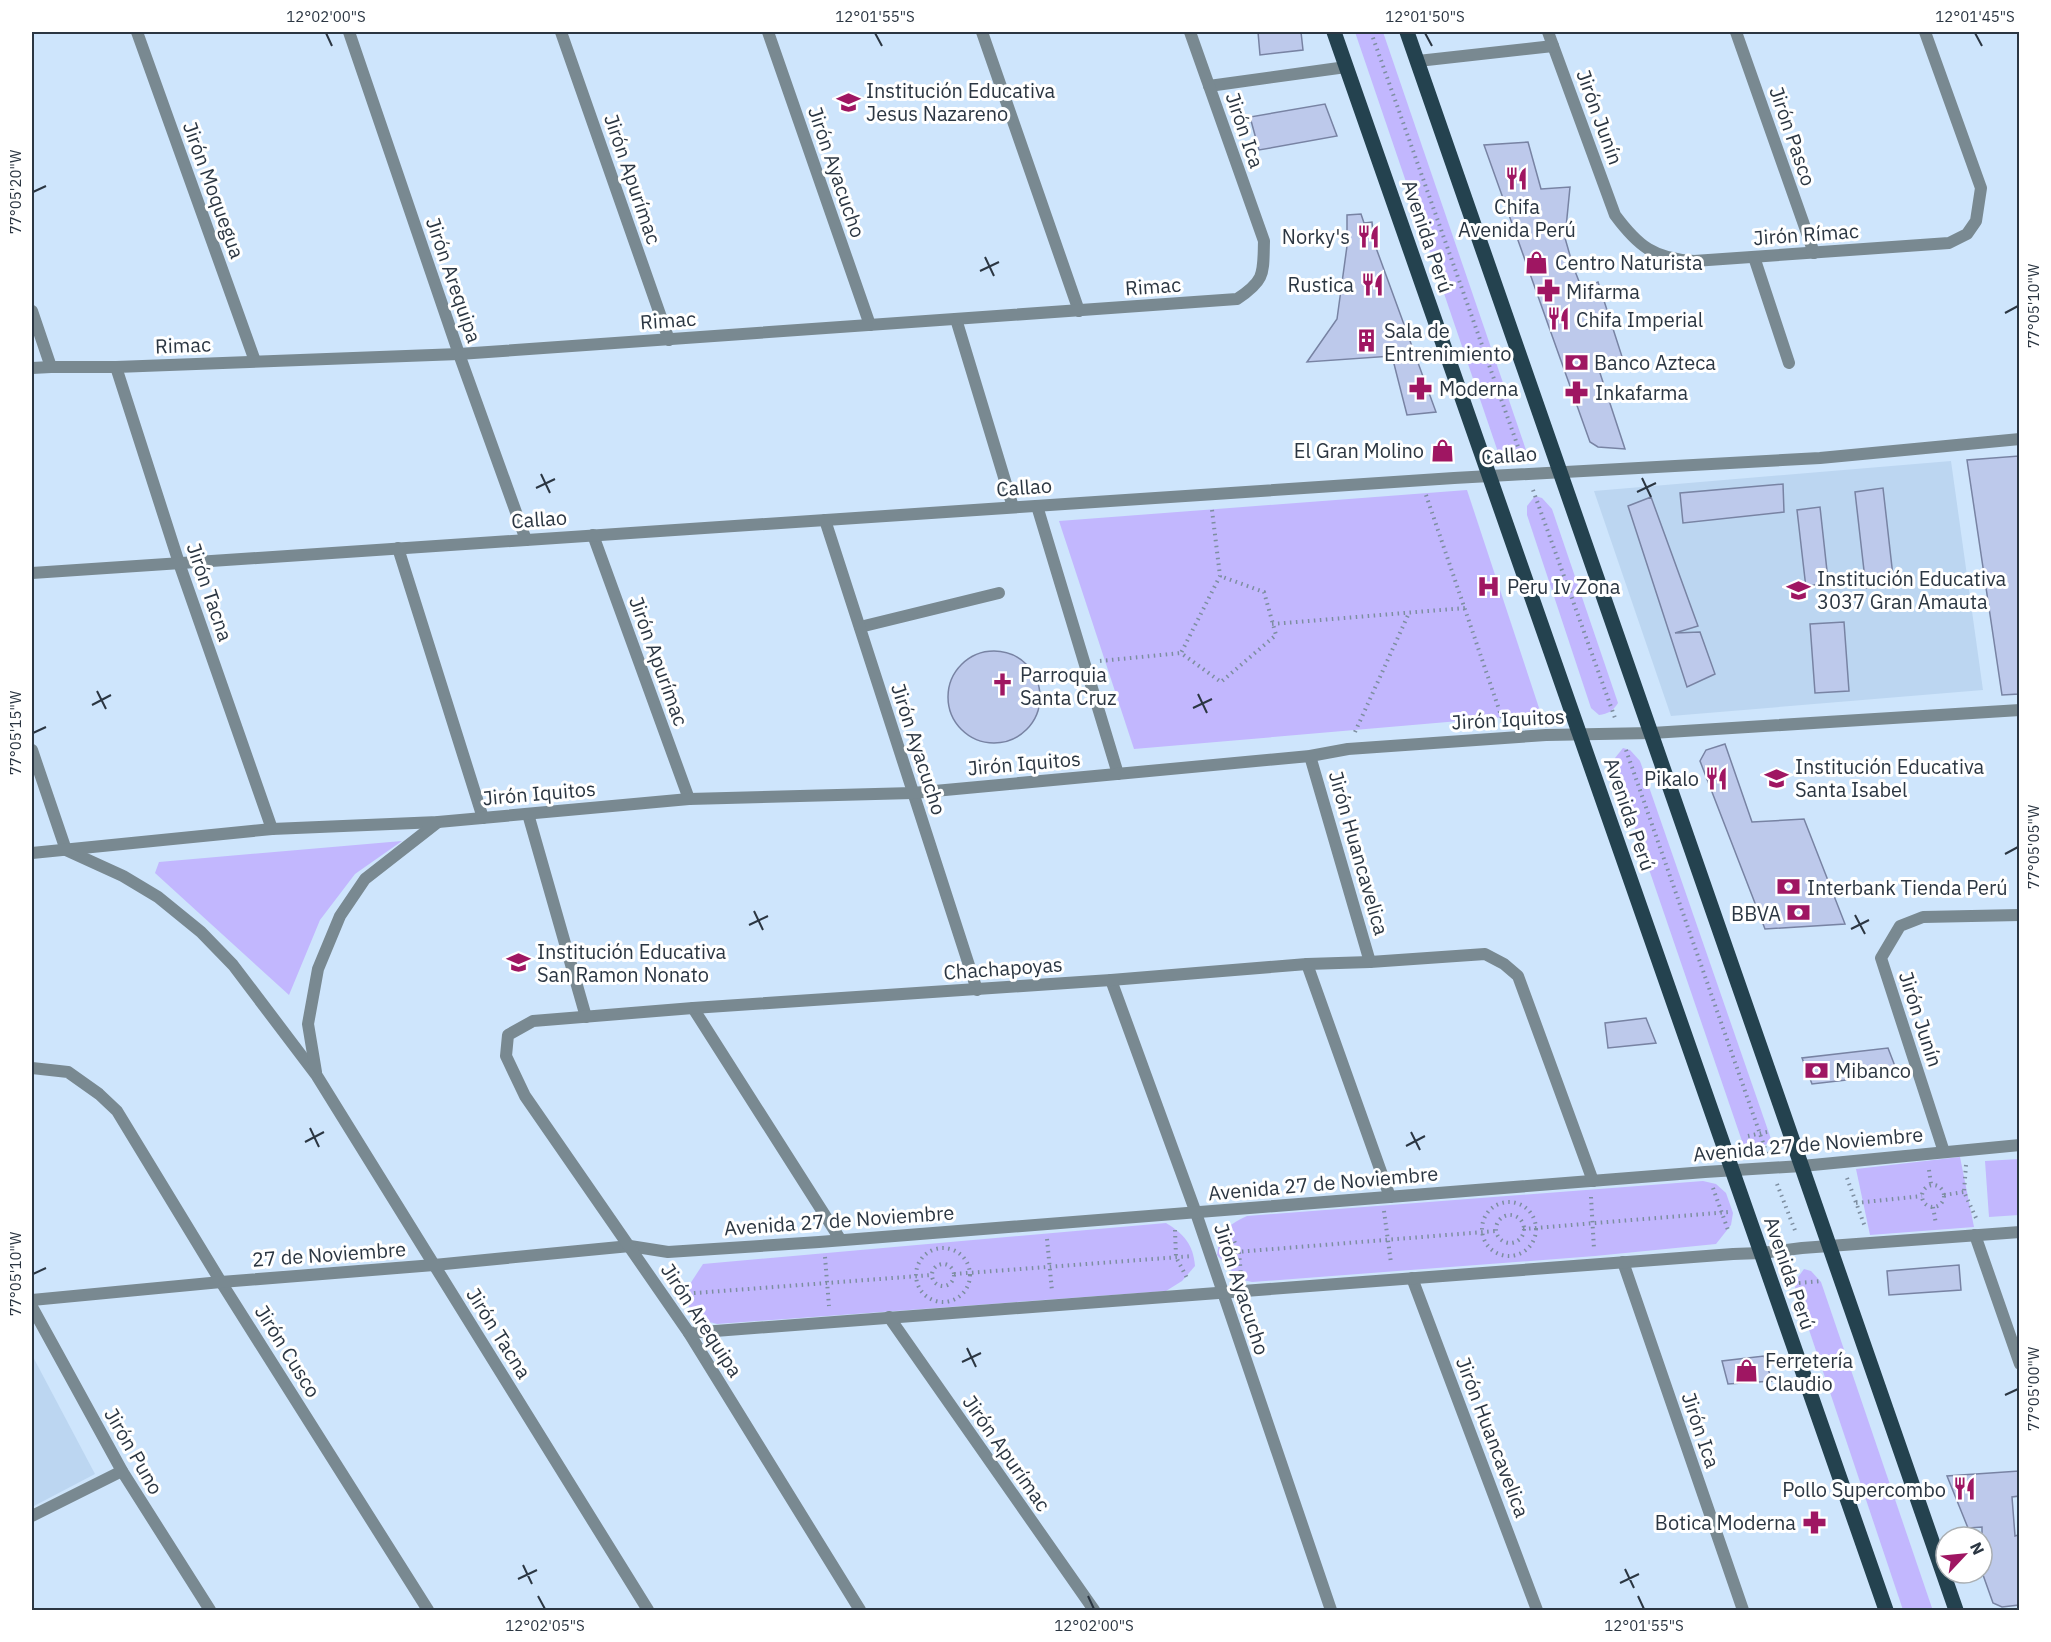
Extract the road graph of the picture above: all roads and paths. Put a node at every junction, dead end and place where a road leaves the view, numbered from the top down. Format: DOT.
graph roads {
  1 [pos="137,32"];
  2 [pos="348,32"];
  3 [pos="561,32"];
  4 [pos="768,32"];
  5 [pos="982,32"];
  6 [pos="1190,32"];
  7 [pos="1334,32"];
  8 [pos="1371,32"];
  9 [pos="1407,32"];
  10 [pos="1548,32"];
  11 [pos="1736,32"];
  12 [pos="1925,32"];
  13 [pos="1553,46"];
  14 [pos="1418,61"];
  15 [pos="1346,67"];
  16 [pos="1209,86"];
  17 [pos="1615,215"];
  18 [pos="1264,241"];
  19 [pos="1814,253"];
  20 [pos="1754,257"];
  21 [pos="1079,310"];
  22 [pos="32,311"];
  23 [pos="956,319"];
  24 [pos="870,326"];
  25 [pos="669,339"];
  26 [pos="459,354"];
  27 [pos="255,361"];
  28 [pos="1789,363"];
  29 [pos="51,366"];
  30 [pos="116,367"];
  31 [pos="32,368"];
  32 [pos="2019,439"];
  33 [pos="1561,471"];
  34 [pos="1527,473"];
  35 [pos="1490,477"];
  36 [pos="1421,480"];
  37 [pos="1210,494"];
  38 [pos="1036,506"];
  39 [pos="1013,507"];
  40 [pos="825,520"];
  41 [pos="593,535"];
  42 [pos="526,540"];
  43 [pos="398,548"];
  44 [pos="179,563"];
  45 [pos="32,573"];
  46 [pos="1220,576"];
  47 [pos="999,593"];
  48 [pos="1465,609"];
  49 [pos="1409,613"];
  50 [pos="1272,624"];
  51 [pos="860,627"];
  52 [pos="1181,653"];
  53 [pos="1084,662"];
  54 [pos="2019,710"];
  55 [pos="1652,733"];
  56 [pos="1580,735"];
  57 [pos="1621,735"];
  58 [pos="1509,738"];
  59 [pos="1348,749"];
  60 [pos="32,750"];
  61 [pos="1310,756"];
  62 [pos="1118,774"];
  63 [pos="913,794"];
  64 [pos="688,799"];
  65 [pos="528,814"];
  66 [pos="483,818"];
  67 [pos="438,822"];
  68 [pos="272,829"];
  69 [pos="66,850"];
  70 [pos="32,853"];
  71 [pos="2019,915"];
  72 [pos="1370,962"];
  73 [pos="1307,964"];
  74 [pos="1111,980"];
  75 [pos="977,990"];
  76 [pos="693,1008"];
  77 [pos="586,1017"];
  78 [pos="506,1056"];
  79 [pos="32,1068"];
  80 [pos="316,1076"];
  81 [pos="1777,1130"];
  82 [pos="1761,1134"];
  83 [pos="1748,1136"];
  84 [pos="2019,1145"];
  85 [pos="1967,1150"];
  86 [pos="1944,1152"];
  87 [pos="1802,1166"];
  88 [pos="1771,1167"];
  89 [pos="1844,1168"];
  90 [pos="1732,1170"];
  91 [pos="1592,1185"];
  92 [pos="1712,1185"];
  93 [pos="1964,1192"];
  94 [pos="1944,1195"];
  95 [pos="1922,1196"];
  96 [pos="1387,1202"];
  97 [pos="1856,1203"];
  98 [pos="1220,1211"];
  99 [pos="1722,1212"];
  100 [pos="1747,1212"];
  101 [pos="1196,1213"];
  102 [pos="1175,1215"];
  103 [pos="1592,1223"];
  104 [pos="1537,1228"];
  105 [pos="1523,1229"];
  106 [pos="1728,1230"];
  107 [pos="1047,1232"];
  108 [pos="1866,1232"];
  109 [pos="2019,1232"];
  110 [pos="1979,1235"];
  111 [pos="840,1239"];
  112 [pos="630,1246"];
  113 [pos="1830,1247"];
  114 [pos="1802,1248"];
  115 [pos="824,1250"];
  116 [pos="1761,1253"];
  117 [pos="1595,1256"];
  118 [pos="1623,1262"];
  119 [pos="434,1265"];
  120 [pos="1392,1270"];
  121 [pos="932,1275"];
  122 [pos="916,1277"];
  123 [pos="1412,1278"];
  124 [pos="1826,1281"];
  125 [pos="221,1282"];
  126 [pos="827,1283"];
  127 [pos="1799,1283"];
  128 [pos="1242,1291"];
  129 [pos="1222,1292"];
  130 [pos="1195,1294"];
  131 [pos="663,1296"];
  132 [pos="1053,1299"];
  133 [pos="32,1300"];
  134 [pos="32,1307"];
  135 [pos="830,1316"];
  136 [pos="889,1317"];
  137 [pos="689,1333"];
  138 [pos="2019,1364"];
  139 [pos="122,1471"];
  140 [pos="32,1516"];
  141 [pos="210,1611"];
  142 [pos="428,1611"];
  143 [pos="648,1611"];
  144 [pos="860,1611"];
  145 [pos="1094,1611"];
  146 [pos="1331,1611"];
  147 [pos="1537,1611"];
  148 [pos="1743,1611"];
  149 [pos="1886,1611"];
  150 [pos="1956,1611"];
  1 -- 27 [label="street, Jirón Moquegua"];
  2 -- 26 [label="street, Jirón Arequipa"];
  3 -- 25 [label="street, Jirón Apurímac"];
  4 -- 24 [label="street, Jirón Ayacucho"];
  5 -- 21 [label="street"];
  6 -- 16 [label="street, Jirón Ica"];
  7 -- 15 [label="main road, Avenida Perú"];
  8 -- 34 [label="path"];
  9 -- 14 [label="main road"];
  10 -- 13 [label="street, Jirón Junín"];
  11 -- 19 [label="street, Jirón Pasco"];
  12 -- 19 [label="street, Jirón Rímac"];
  13 -- 14 [label="street"];
  13 -- 17 [label="street, Jirón Junín"];
  14 -- 33 [label="main road"];
  15 -- 16 [label="street"];
  15 -- 35 [label="main road, Avenida Perú"];
  16 -- 18 [label="street, Jirón Ica"];
  17 -- 20 [label="street, Jirón Rímac"];
  18 -- 21 [label="street, Rimac"];
  19 -- 20 [label="street, Jirón Rímac"];
  20 -- 28 [label="street"];
  21 -- 23 [label="street, Rimac"];
  22 -- 29 [label="street"];
  23 -- 24 [label="street, Rimac"];
  23 -- 39 [label="street"];
  24 -- 25 [label="street, Rimac"];
  25 -- 26 [label="street, Rimac"];
  26 -- 27 [label="street, Rimac"];
  26 -- 42 [label="street, Jirón Arequipa"];
  27 -- 30 [label="street, Rimac"];
  29 -- 30 [label="street, Rimac"];
  29 -- 31 [label="street, Rimac"];
  30 -- 44 [label="street, Jirón Tacna"];
  32 -- 33 [label="street, Callao"];
  33 -- 34 [label="street, Callao"];
  33 -- 55 [label="main road"];
  34 -- 35 [label="street, Callao"];
  34 -- 57 [label="path"];
  35 -- 36 [label="street, Callao"];
  35 -- 56 [label="main road, Avenida Perú"];
  36 -- 37 [label="street, Callao"];
  36 -- 48 [label="path"];
  37 -- 38 [label="street, Callao"];
  37 -- 46 [label="path"];
  38 -- 39 [label="street, Callao"];
  38 -- 53 [label="street"];
  39 -- 40 [label="street, Callao"];
  40 -- 41 [label="street, Callao"];
  40 -- 51 [label="street, Jirón Ayacucho"];
  41 -- 42 [label="street, Callao"];
  41 -- 64 [label="street, Jirón Apurímac"];
  42 -- 43 [label="street, Callao"];
  43 -- 44 [label="street, Callao"];
  43 -- 66 [label="street"];
  44 -- 45 [label="street, Callao"];
  44 -- 68 [label="street, Jirón Tacna"];
  46 -- 50 [label="path"];
  46 -- 52 [label="path"];
  47 -- 51 [label="street"];
  48 -- 49 [label="path"];
  48 -- 58 [label="path"];
  49 -- 50 [label="path"];
  49 -- 59 [label="path"];
  50 -- 52 [label="path"];
  51 -- 63 [label="street, Jirón Ayacucho"];
  52 -- 53 [label="path"];
  53 -- 62 [label="street"];
  54 -- 55 [label="street, Jirón Iquitos"];
  55 -- 57 [label="street, Jirón Iquitos"];
  55 -- 87 [label="main road"];
  56 -- 57 [label="street, Jirón Iquitos"];
  56 -- 58 [label="street, Jirón Iquitos"];
  56 -- 90 [label="main road, Avenida Perú"];
  57 -- 82 [label="path"];
  58 -- 59 [label="street, Jirón Iquitos"];
  59 -- 61 [label="street, Jirón Iquitos"];
  60 -- 69 [label="street"];
  61 -- 62 [label="street, Jirón Iquitos"];
  61 -- 72 [label="street, Jirón Huancavelica"];
  62 -- 63 [label="street, Jirón Iquitos"];
  63 -- 64 [label="street, Jirón Iquitos"];
  63 -- 75 [label="street, Jirón Ayacucho"];
  64 -- 65 [label="street, Jirón Iquitos"];
  65 -- 66 [label="street, Jirón Iquitos"];
  65 -- 77 [label="street"];
  66 -- 67 [label="street, Jirón Iquitos"];
  67 -- 68 [label="street, Jirón Iquitos"];
  67 -- 80 [label="street, Jirón Tacna"];
  68 -- 69 [label="street, Jirón Iquitos"];
  69 -- 70 [label="street, Jirón Iquitos"];
  69 -- 80 [label="street, Jirón Tacna"];
  71 -- 86 [label="street, Jirón Junín"];
  72 -- 73 [label="street, Chachapoyas"];
  72 -- 91 [label="street, Chachapoyas"];
  73 -- 74 [label="street, Chachapoyas"];
  73 -- 96 [label="street"];
  74 -- 75 [label="street, Chachapoyas"];
  74 -- 101 [label="street, Jirón Ayacucho"];
  75 -- 76 [label="street, Chachapoyas"];
  76 -- 77 [label="street, Chachapoyas"];
  76 -- 111 [label="street"];
  77 -- 78 [label="street, Chachapoyas"];
  78 -- 112 [label="street, Jirón Arequipa"];
  79 -- 125 [label="street, Jirón Cusco"];
  80 -- 119 [label="street, Jirón Tacna"];
  81 -- 82 [label="path"];
  82 -- 83 [label="path"];
  82 -- 88 [label="path"];
  84 -- 85 [label="street, Avenida 27 de Noviembre"];
  85 -- 86 [label="street, Avenida 27 de Noviembre"];
  85 -- 93 [label="path"];
  86 -- 87 [label="street, Avenida 27 de Noviembre"];
  87 -- 88 [label="street, Avenida 27 de Noviembre"];
  87 -- 113 [label="main road"];
  88 -- 90 [label="street, Avenida 27 de Noviembre"];
  88 -- 114 [label="path"];
  89 -- 97 [label="path"];
  90 -- 91 [label="street, Avenida 27 de Noviembre"];
  90 -- 100 [label="main road, Avenida Perú"];
  91 -- 96 [label="street, Avenida 27 de Noviembre"];
  91 -- 103 [label="path"];
  92 -- 99 [label="path"];
  93 -- 94 [label="path"];
  93 -- 110 [label="path"];
  94 -- 95 [label="path"];
  94 -- 95 [label="path"];
  95 -- 97 [label="path"];
  96 -- 98 [label="street, Avenida 27 de Noviembre"];
  96 -- 120 [label="path"];
  97 -- 108 [label="path"];
  98 -- 101 [label="street, Avenida 27 de Noviembre"];
  98 -- 128 [label="path"];
  99 -- 100 [label="path"];
  99 -- 103 [label="path"];
  99 -- 106 [label="path"];
  100 -- 116 [label="main road, Avenida Perú"];
  101 -- 102 [label="street, Avenida 27 de Noviembre"];
  101 -- 129 [label="street, Jirón Ayacucho"];
  102 -- 111 [label="street, Avenida 27 de Noviembre"];
  102 -- 130 [label="path"];
  103 -- 104 [label="path"];
  103 -- 117 [label="path"];
  104 -- 104 [label="path"];
  104 -- 105 [label="path"];
  105 -- 105 [label="path"];
  107 -- 132 [label="path"];
  109 -- 110 [label="street"];
  110 -- 113 [label="street"];
  110 -- 138 [label="street"];
  111 -- 112 [label="street, Avenida 27 de Noviembre"];
  112 -- 119 [label="street, 27 de Noviembre"];
  112 -- 131 [label="street, Jirón Arequipa"];
  113 -- 114 [label="street"];
  113 -- 150 [label="main road"];
  114 -- 116 [label="street"];
  115 -- 126 [label="path"];
  116 -- 118 [label="street"];
  116 -- 149 [label="main road, Avenida Perú"];
  118 -- 123 [label="street"];
  118 -- 148 [label="street, Jirón Ica"];
  119 -- 125 [label="street, 27 de Noviembre"];
  119 -- 143 [label="street, Jirón Tacna"];
  121 -- 121 [label="path"];
  121 -- 122 [label="path"];
  122 -- 122 [label="path"];
  122 -- 126 [label="path"];
  123 -- 128 [label="street"];
  123 -- 147 [label="street, Jirón Huancavelica"];
  124 -- 127 [label="path"];
  125 -- 133 [label="street, 27 de Noviembre"];
  125 -- 142 [label="street, Jirón Cusco"];
  126 -- 131 [label="path"];
  126 -- 135 [label="path"];
  128 -- 129 [label="street"];
  129 -- 130 [label="street"];
  129 -- 146 [label="street, Jirón Ayacucho"];
  130 -- 136 [label="street"];
  131 -- 137 [label="street, Jirón Arequipa"];
  134 -- 139 [label="street, Jirón Puno"];
  136 -- 137 [label="street"];
  136 -- 145 [label="street, Jirón Apurímac"];
  137 -- 144 [label="street, Jirón Arequipa"];
  139 -- 140 [label="street"];
  139 -- 141 [label="street, Jirón Puno"];
}
